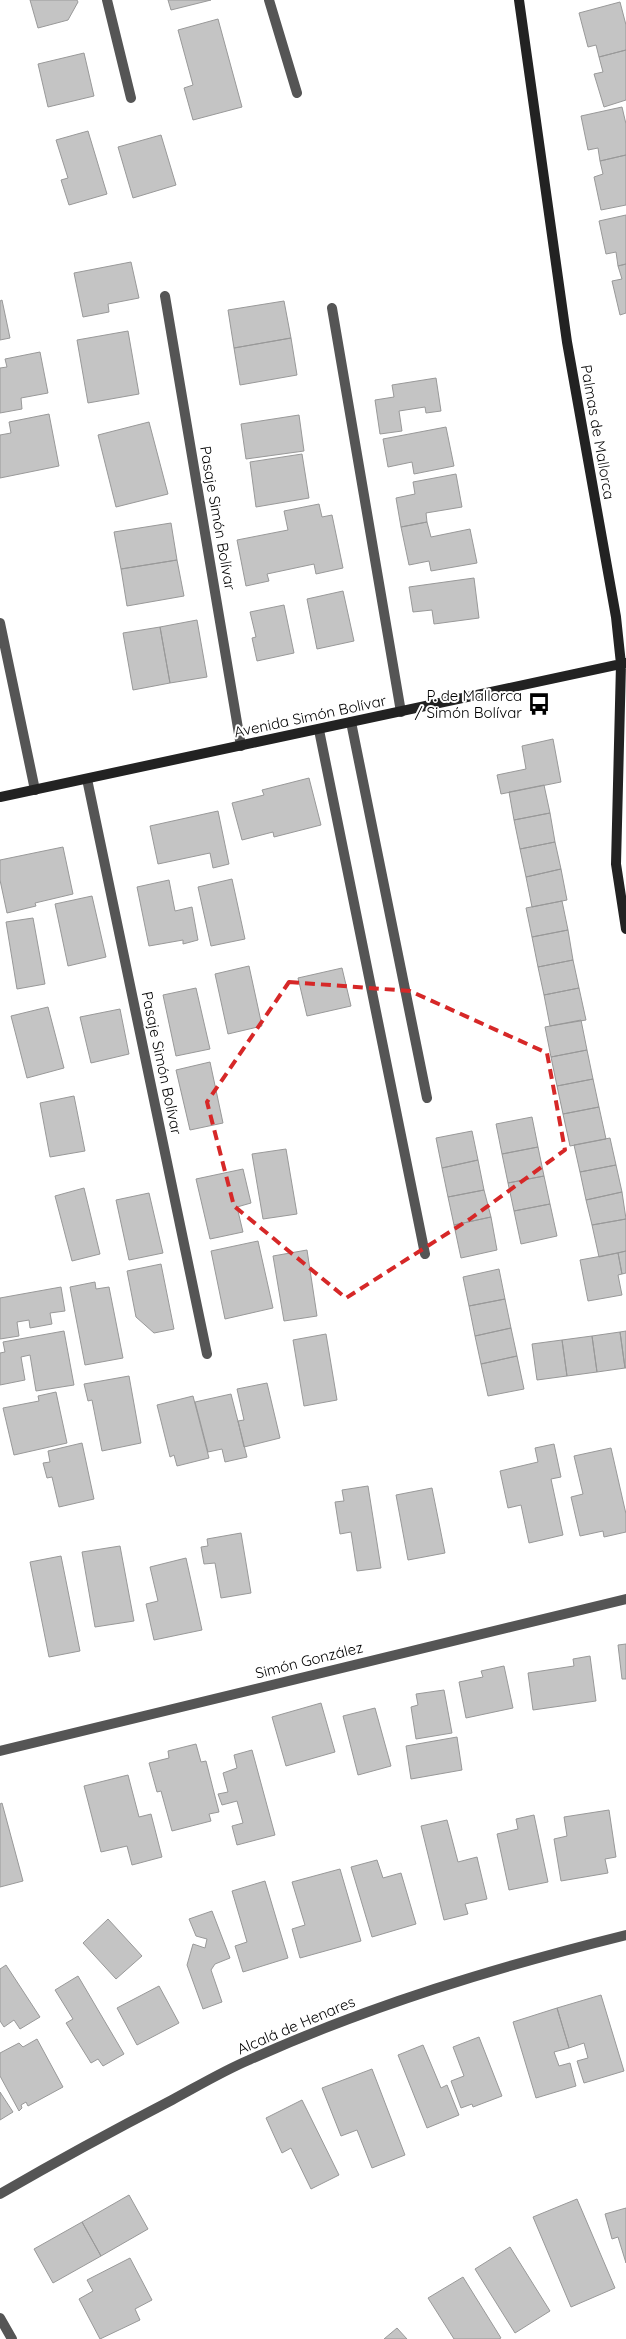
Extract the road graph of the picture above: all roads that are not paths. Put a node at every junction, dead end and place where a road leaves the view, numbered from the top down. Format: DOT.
graph roads {
  1 [pos="107,0"];
  2 [pos="269,0"];
  3 [pos="519,0"];
  4 [pos="297,93"];
  5 [pos="131,98"];
  6 [pos="165,296"];
  7 [pos="332,308"];
  8 [pos="0,623"];
  9 [pos="624,664"];
  10 [pos="401,712"];
  11 [pos="351,722"];
  12 [pos="319,730"];
  13 [pos="241,746"];
  14 [pos="87,779"];
  15 [pos="35,790"];
  16 [pos="0,797"];
  17 [pos="626,929"];
  18 [pos="427,1098"];
  19 [pos="425,1254"];
  20 [pos="207,1354"];
  21 [pos="626,1599"];
  22 [pos="0,1751"];
  23 [pos="626,1936"];
  24 [pos="0,2194"];
  25 [pos="0,2318"];
  26 [pos="12,2339"];
  1 -- 5 [label="street"];
  2 -- 4 [label="street"];
  3 -- 9 [label="street, Palmas de Mallorca"];
  6 -- 13 [label="street, Pasaje Simón Bolívar"];
  7 -- 10 [label="street"];
  8 -- 15 [label="street"];
  9 -- 10 [label="street, Avenida Simón Bolívar"];
  9 -- 17 [label="street, Palmas de Mallorca"];
  10 -- 11 [label="street, Avenida Simón Bolívar"];
  11 -- 12 [label="street, Avenida Simón Bolívar"];
  11 -- 18 [label="street"];
  12 -- 13 [label="street, Avenida Simón Bolívar"];
  12 -- 19 [label="street"];
  13 -- 14 [label="street, Avenida Simón Bolívar"];
  14 -- 15 [label="street, Avenida Simón Bolívar"];
  14 -- 20 [label="street, Pasaje Simón Bolívar"];
  15 -- 16 [label="street, Avenida Simón Bolívar"];
  21 -- 22 [label="street, Simón González"];
  23 -- 24 [label="street, Alcalá de Henares"];
  25 -- 26 [label="street"];
}
